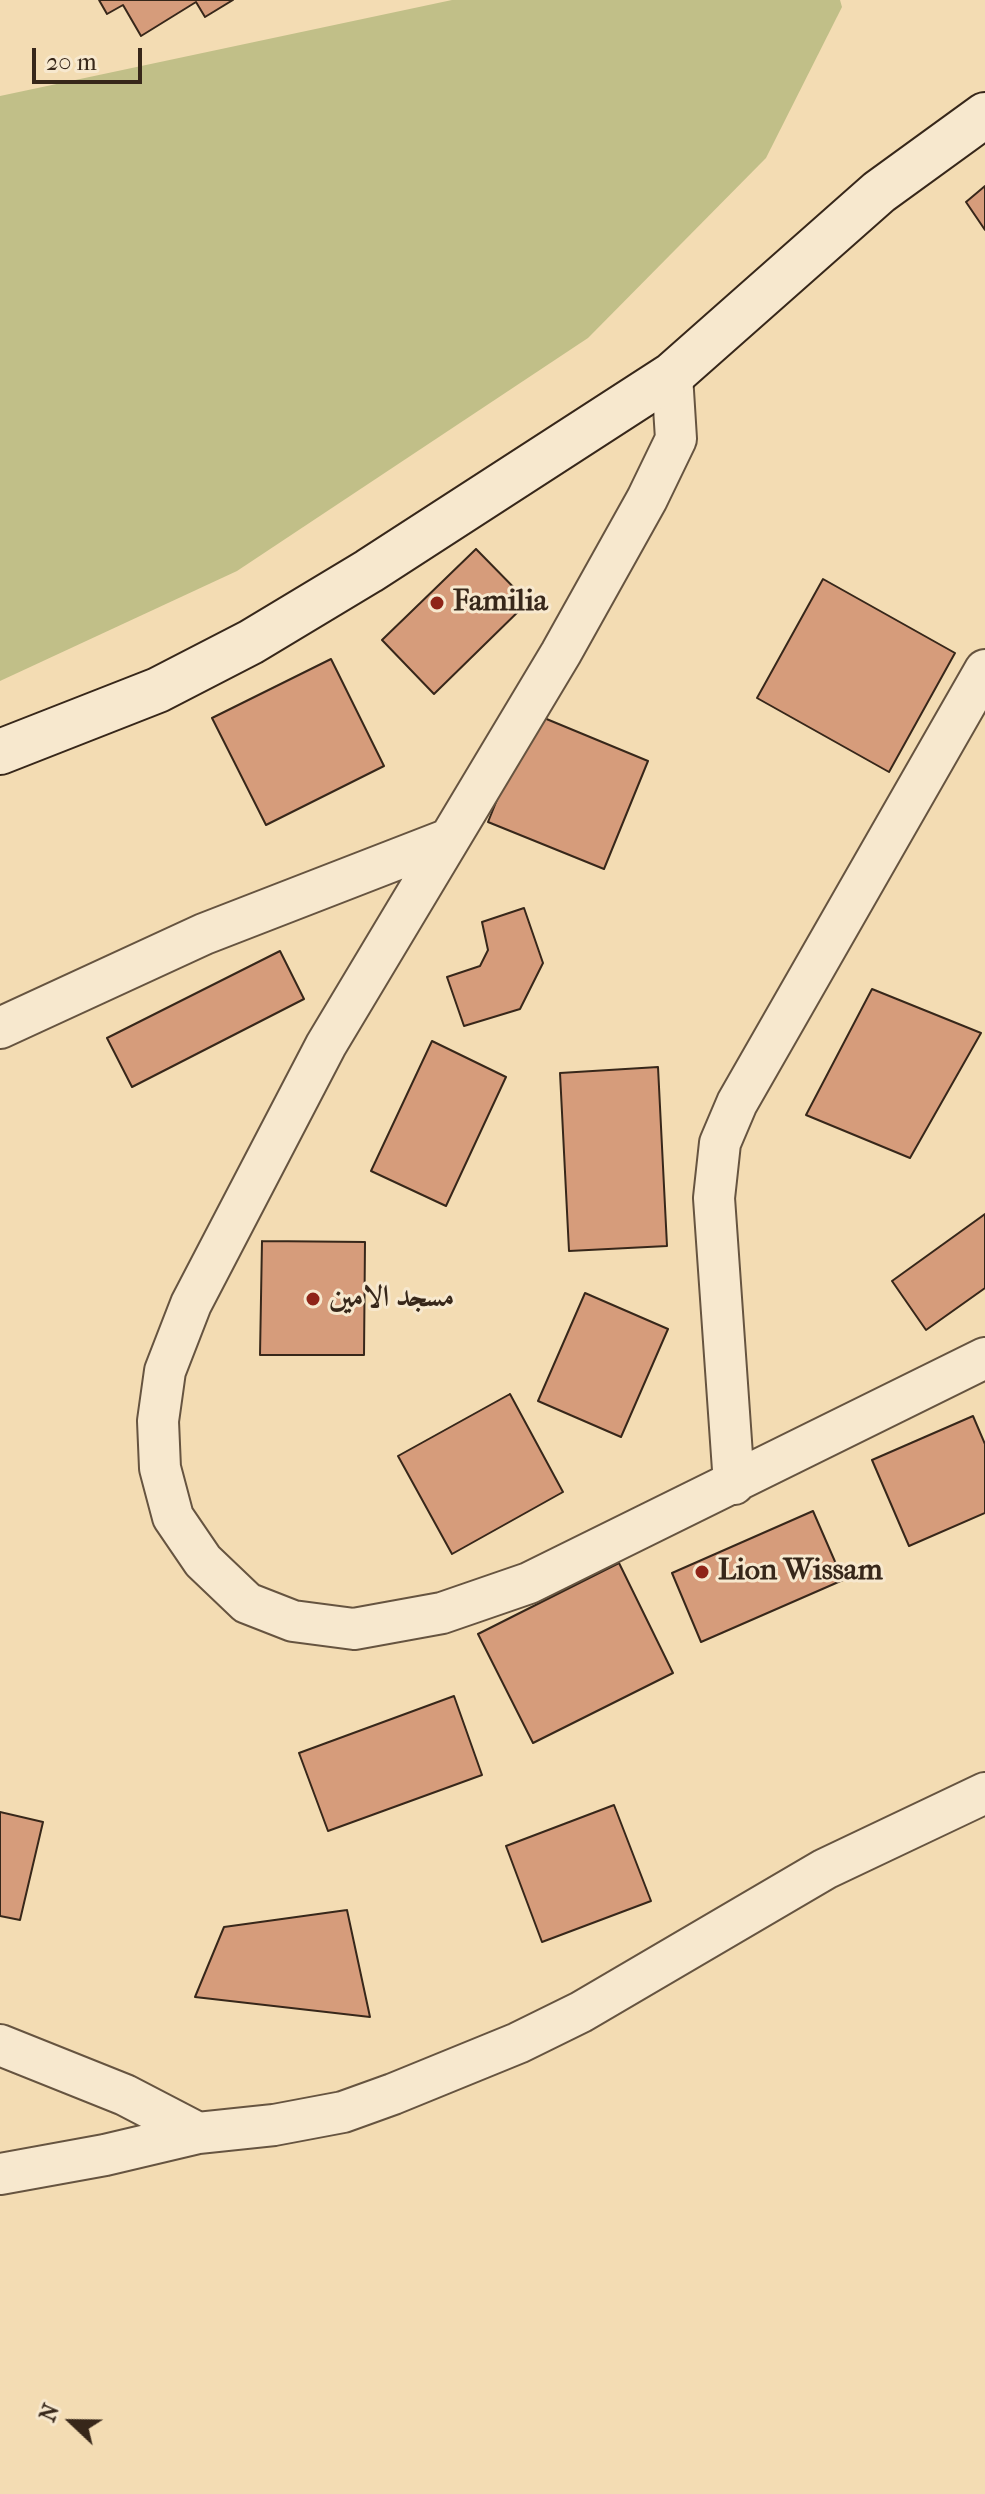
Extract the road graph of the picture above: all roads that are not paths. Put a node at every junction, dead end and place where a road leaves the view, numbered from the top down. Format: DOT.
graph roads {
  1 [pos="985,115"];
  2 [pos="672,375"];
  3 [pos="985,670"];
  4 [pos="0,752"];
  5 [pos="449,839"];
  6 [pos="0,1028"];
  7 [pos="985,1358"];
  8 [pos="734,1484"];
  9 [pos="985,1793"];
  10 [pos="0,2045"];
  11 [pos="198,2133"];
  12 [pos="0,2174"];
  1 -- 2 [label="street"];
  2 -- 4 [label="street"];
  2 -- 5 [label="street"];
  3 -- 8 [label="street"];
  5 -- 6 [label="street"];
  5 -- 8 [label="street"];
  7 -- 8 [label="street"];
  9 -- 11 [label="street"];
  10 -- 11 [label="street"];
  11 -- 12 [label="street"];
}
